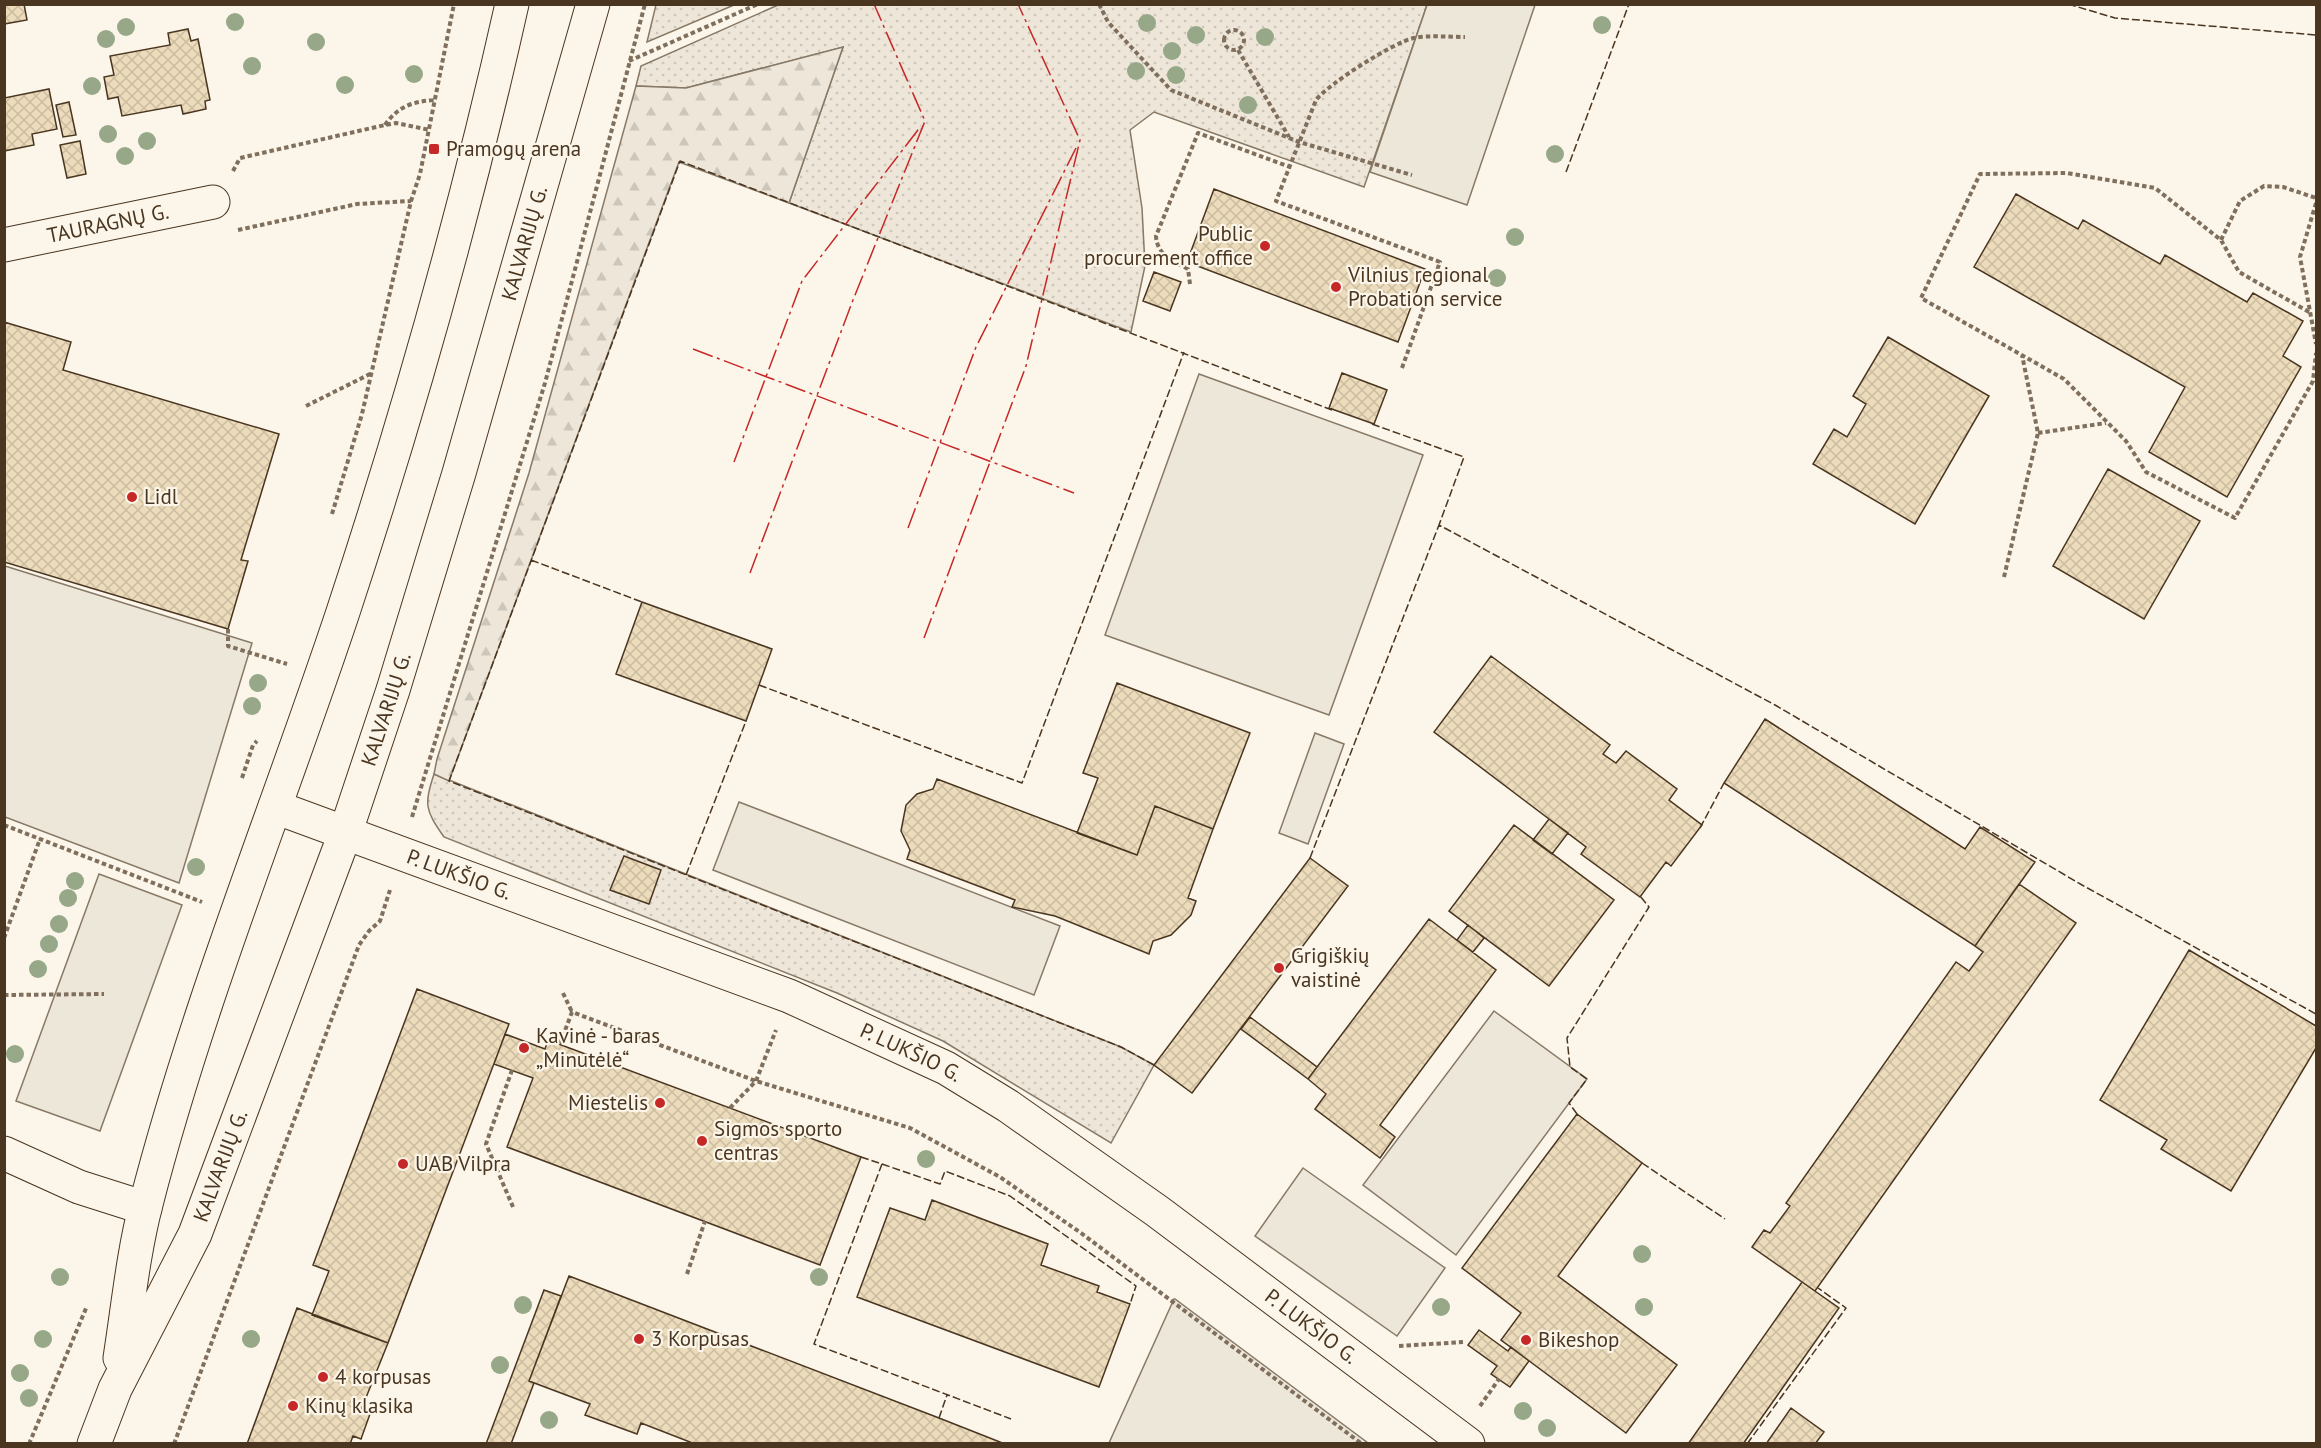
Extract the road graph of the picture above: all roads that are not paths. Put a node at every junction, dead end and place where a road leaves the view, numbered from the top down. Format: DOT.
graph roads {
  1 [pos="512,4"];
  2 [pos="593,4"];
  3 [pos="213,202"];
  4 [pos="4,245"];
  5 [pos="275,807"];
  6 [pos="346,831"];
  7 [pos="4,1153"];
  8 [pos="145,1208"];
  9 [pos="115,1389"];
  10 [pos="94,1443"];
  11 [pos="1468,1443"];
  1 -- 5 [label="main road, KALVARIJŲ G."];
  2 -- 6 [label="main road, KALVARIJŲ G."];
  3 -- 4 [label="main road, TAURAGNŲ G."];
  5 -- 6 [label="main road, P. LUKŠIO G."];
  5 -- 8 [label="main road, KALVARIJŲ G."];
  6 -- 9 [label="main road, KALVARIJŲ G."];
  6 -- 11 [label="main road, P. LUKŠIO G."];
  7 -- 8 [label="main road"];
  8 -- 9 [label="main road, KALVARIJŲ G."];
  9 -- 10 [label="main road, KALVARIJŲ G."];
}
